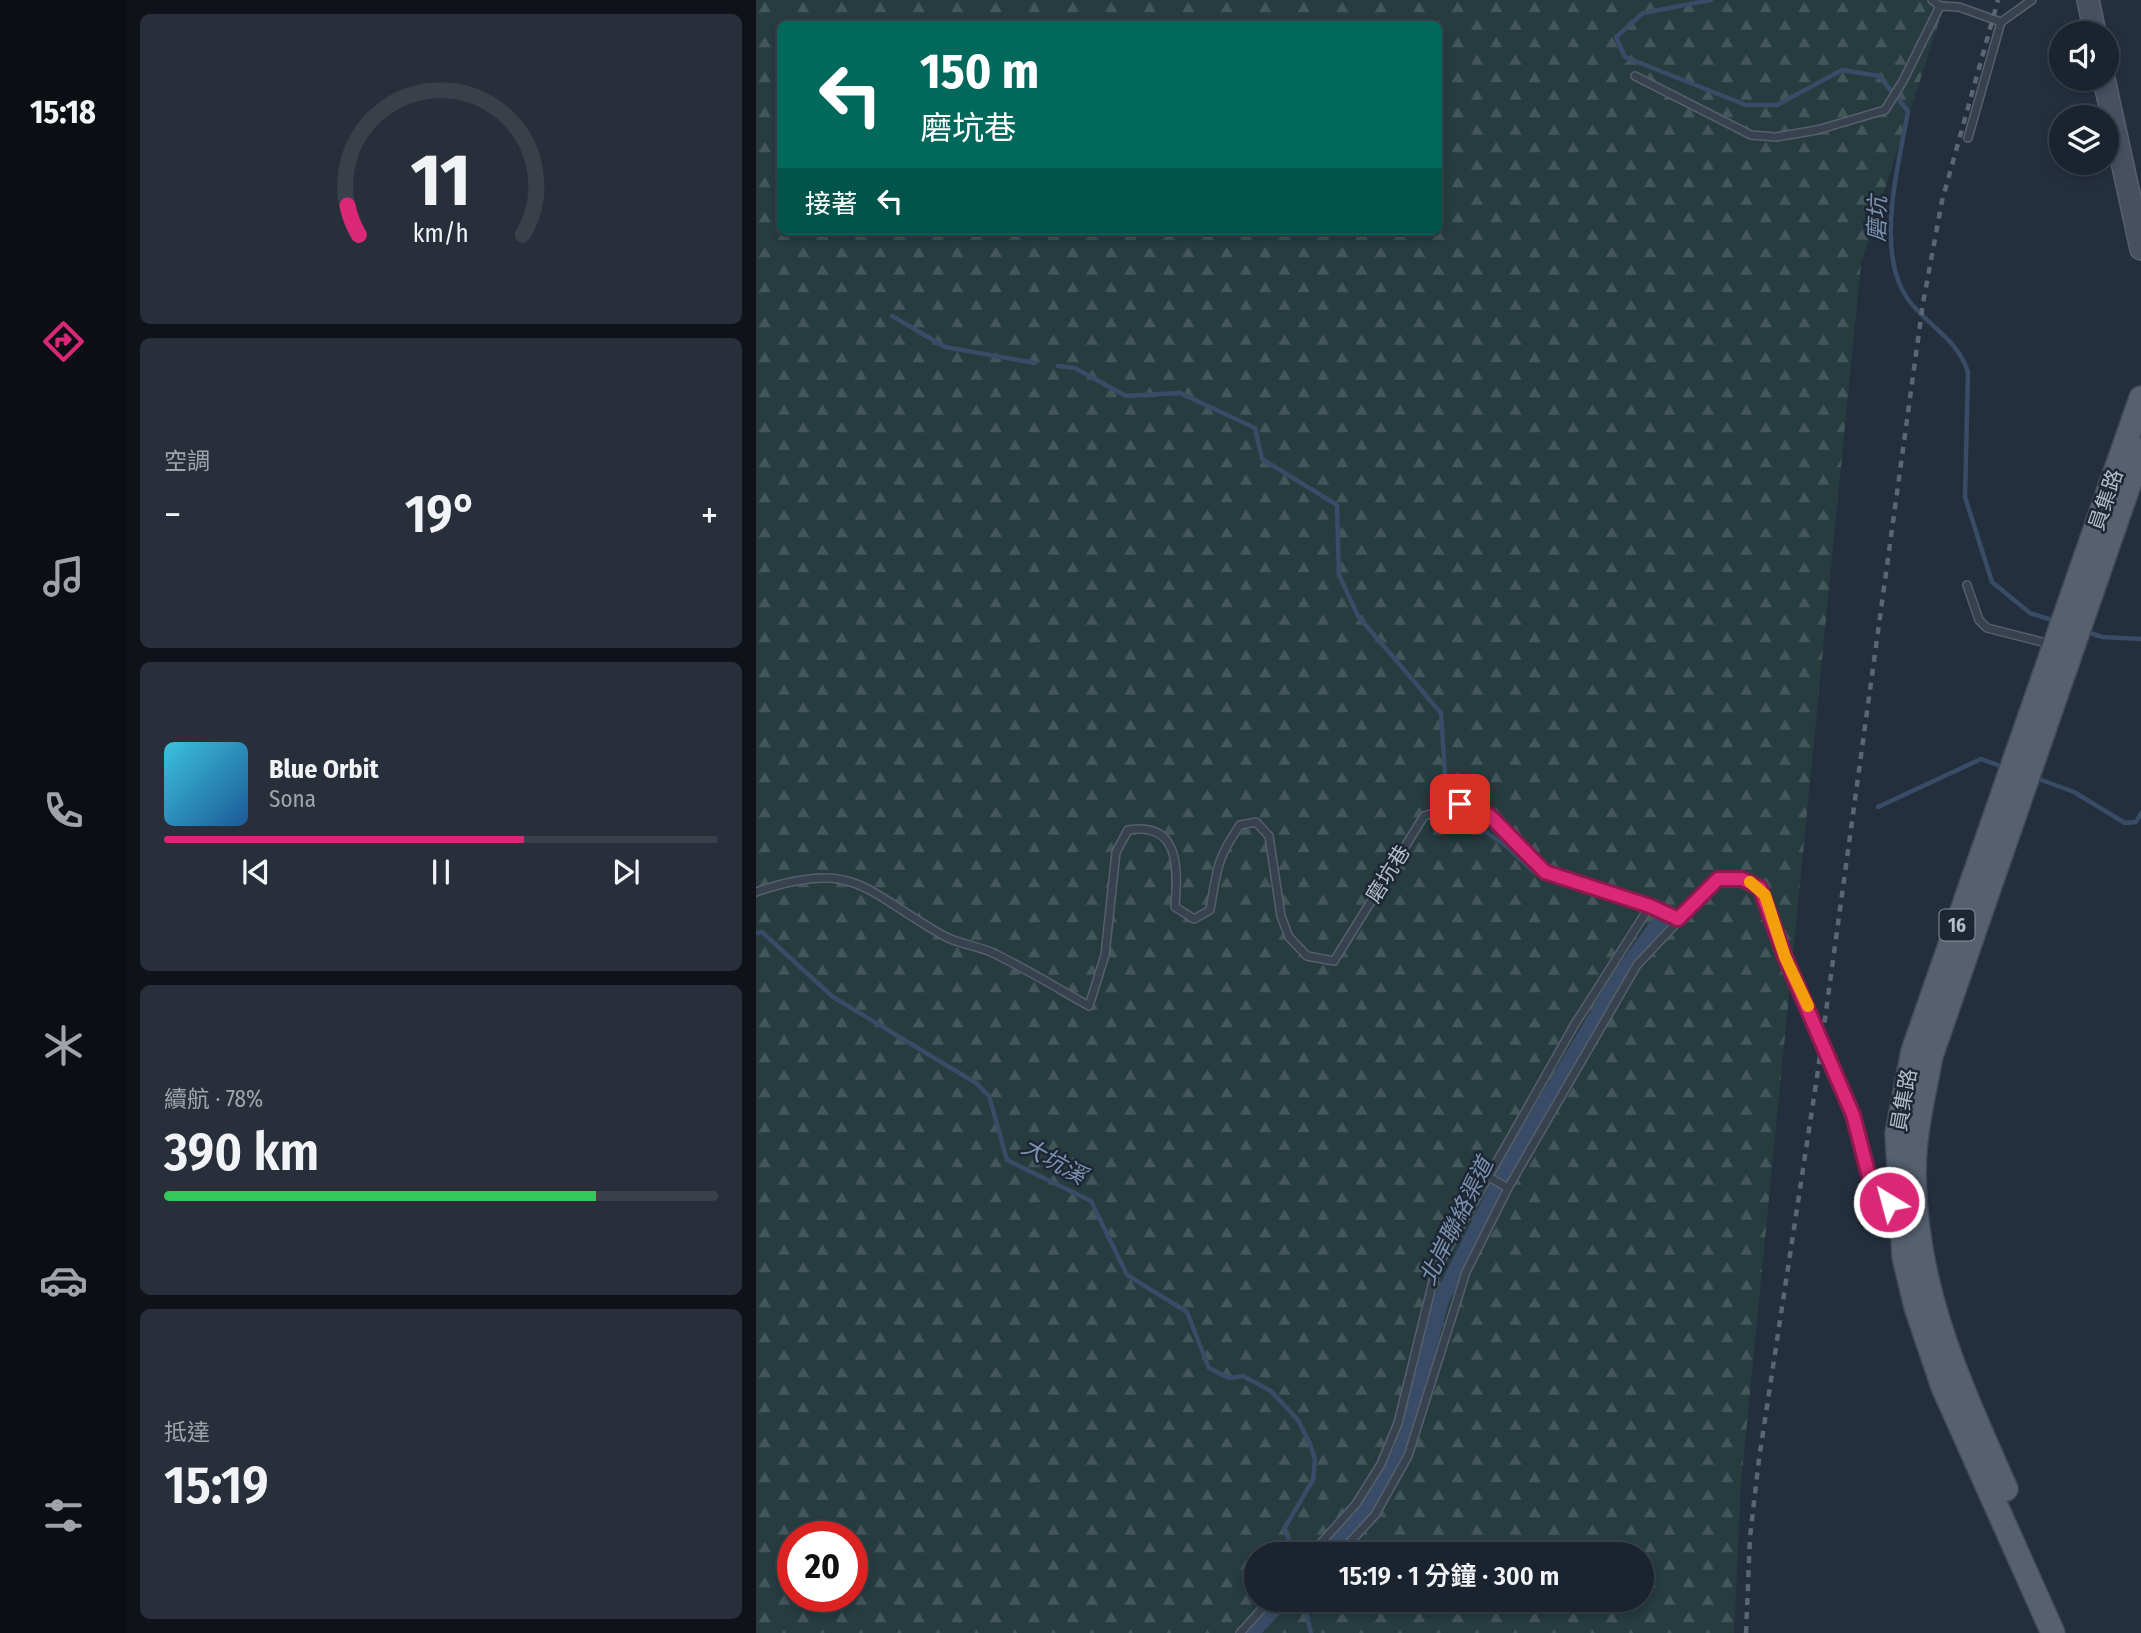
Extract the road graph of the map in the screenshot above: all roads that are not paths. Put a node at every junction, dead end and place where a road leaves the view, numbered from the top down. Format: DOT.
graph roads {
  1 [pos="1931,0"];
  2 [pos="2032,0"];
  3 [pos="2088,0"];
  4 [pos="1940,6"];
  5 [pos="2092,21"];
  6 [pos="2001,22"];
  7 [pos="1635,76"];
  8 [pos="2107,91"];
  9 [pos="1968,138"];
  10 [pos="2141,249"];
  11 [pos="2141,398"];
  12 [pos="2141,450"];
  13 [pos="1967,585"];
  14 [pos="2078,605"];
  15 [pos="2063,649"];
  16 [pos="756,892"];
  17 [pos="1650,906"];
  18 [pos="1678,919"];
  19 [pos="1488,1176"];
  20 [pos="1507,1188"];
  21 [pos="1900,1212"];
  22 [pos="1322,1542"];
  23 [pos="1350,1542"];
  24 [pos="1259,1612"];
  25 [pos="1240,1633"];
  26 [pos="2053,1633"];
  27 [pos="2070,1633"];
  1 -- 4 [label="lane"];
  2 -- 6 [label="lane"];
  3 -- 5 [label="street"];
  4 -- 6 [label="lane"];
  4 -- 7 [label="lane"];
  6 -- 9 [label="lane"];
  8 -- 10 [label="street"];
  11 -- 14 [label="main road, 員集路 / 16"];
  12 -- 14 [label="main road, 員集路 / 16"];
  13 -- 15 [label="lane"];
  14 -- 15 [label="main road, 16"];
  15 -- 21 [label="main road, 員集路 / 16"];
  15 -- 27 [label="main road, 員集路 / 16"];
  16 -- 17 [label="lane, 磨坑巷"];
  17 -- 18 [label="lane, 磨坑巷"];
  17 -- 19 [label="lane"];
  18 -- 20 [label="lane"];
  18 -- 21 [label="lane"];
  19 -- 20 [label="lane"];
  19 -- 22 [label="lane"];
  20 -- 23 [label="lane"];
  21 -- 26 [label="main road, 員集路 / 16"];
  24 -- 25 [label="lane"];
}
